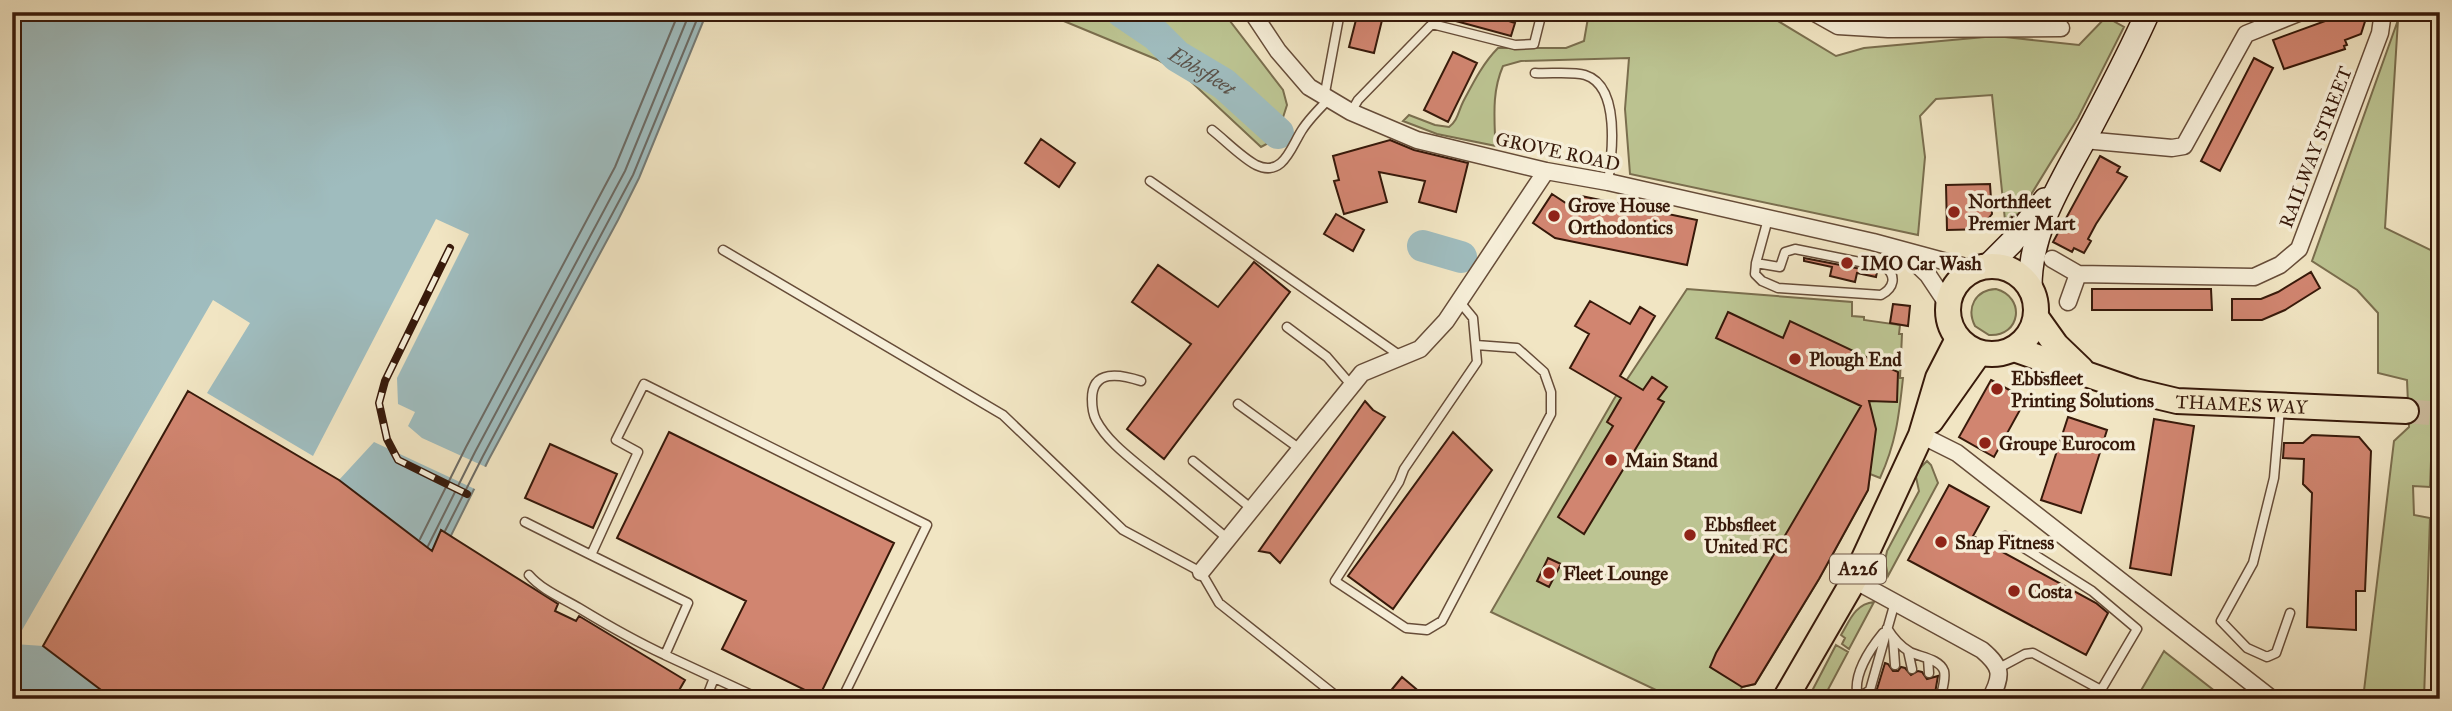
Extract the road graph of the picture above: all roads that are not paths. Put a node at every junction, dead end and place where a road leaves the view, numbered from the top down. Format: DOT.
graph roads {
  1 [pos="1252,12"];
  2 [pos="1340,12"];
  3 [pos="1434,12"];
  4 [pos="1542,12"];
  5 [pos="1813,12"];
  6 [pos="2148,12"];
  7 [pos="2301,12"];
  8 [pos="2383,12"];
  9 [pos="1432,24"];
  10 [pos="2061,28"];
  11 [pos="1535,73"];
  12 [pos="1326,99"];
  13 [pos="1351,112"];
  14 [pos="1212,130"];
  15 [pos="2084,140"];
  16 [pos="1546,171"];
  17 [pos="1150,181"];
  18 [pos="2060,181"];
  19 [pos="1608,182"];
  20 [pos="1768,219"];
  21 [pos="723,250"];
  22 [pos="1901,250"];
  23 [pos="2052,259"];
  24 [pos="1756,263"];
  25 [pos="1980,268"];
  26 [pos="2078,274"];
  27 [pos="2030,287"];
  28 [pos="1459,301"];
  29 [pos="2068,302"];
  30 [pos="1948,304"];
  31 [pos="2036,317"];
  32 [pos="1287,327"];
  33 [pos="1958,339"];
  34 [pos="1476,345"];
  35 [pos="2014,349"];
  36 [pos="1979,353"];
  37 [pos="1402,357"];
  38 [pos="2084,372"];
  39 [pos="1140,381"];
  40 [pos="1352,386"];
  41 [pos="1238,404"];
  42 [pos="2281,406"];
  43 [pos="2406,411"];
  44 [pos="1921,435"];
  45 [pos="1300,449"];
  46 [pos="1193,461"];
  47 [pos="1252,509"];
  48 [pos="525,522"];
  49 [pos="2005,536"];
  50 [pos="1228,539"];
  51 [pos="591,555"];
  52 [pos="1201,572"];
  53 [pos="529,575"];
  54 [pos="1854,580"];
  55 [pos="1895,602"];
  56 [pos="2290,613"];
  57 [pos="1887,628"];
  58 [pos="1893,638"];
  59 [pos="1908,651"];
  60 [pos="665,655"];
  61 [pos="1928,659"];
  62 [pos="1895,665"];
  63 [pos="1999,668"];
  64 [pos="1912,669"];
  65 [pos="1929,673"];
  66 [pos="715,678"];
  67 [pos="2100,695"];
  68 [pos="1879,697"];
  69 [pos="1858,698"];
  70 [pos="706,699"];
  71 [pos="760,699"];
  72 [pos="842,699"];
  73 [pos="1340,699"];
  74 [pos="1785,699"];
  75 [pos="1940,699"];
  76 [pos="1990,699"];
  77 [pos="2272,699"];
  1 -- 12 [label="street, GROVE ROAD"];
  2 -- 12 [label="lane"];
  3 -- 9 [label="lane"];
  4 -- 9 [label="lane"];
  5 -- 10 [label="street"];
  6 -- 15 [label="main road"];
  7 -- 15 [label="street"];
  8 -- 26 [label="street, RAILWAY STREET"];
  9 -- 13 [label="lane"];
  11 -- 19 [label="lane"];
  12 -- 13 [label="street, GROVE ROAD"];
  12 -- 14 [label="lane"];
  13 -- 16 [label="street, GROVE ROAD"];
  15 -- 18 [label="main road"];
  16 -- 19 [label="street, GROVE ROAD"];
  16 -- 28 [label="street"];
  17 -- 37 [label="lane"];
  18 -- 25 [label="main road"];
  18 -- 27 [label="main road"];
  19 -- 20 [label="street, GROVE ROAD"];
  20 -- 22 [label="street, GROVE ROAD"];
  20 -- 24 [label="lane"];
  21 -- 52 [label="lane"];
  22 -- 25 [label="street, GROVE ROAD"];
  22 -- 30 [label="street, GROVE ROAD"];
  23 -- 26 [label="street, RAILWAY STREET"];
  24 -- 24 [label="lane"];
  25 -- 27 [label="main road"];
  25 -- 30 [label="main road"];
  26 -- 29 [label="street"];
  27 -- 31 [label="main road"];
  28 -- 34 [label="lane"];
  28 -- 37 [label="street"];
  30 -- 33 [label="main road"];
  31 -- 35 [label="main road"];
  31 -- 38 [label="main road, THAMES WAY"];
  32 -- 40 [label="lane"];
  33 -- 36 [label="main road"];
  33 -- 44 [label="main road, A226"];
  34 -- 34 [label="lane"];
  35 -- 36 [label="main road"];
  35 -- 38 [label="main road, THAMES WAY"];
  36 -- 44 [label="main road, A226"];
  37 -- 40 [label="street"];
  38 -- 42 [label="main road, THAMES WAY"];
  39 -- 50 [label="lane"];
  40 -- 45 [label="street"];
  41 -- 45 [label="lane"];
  42 -- 43 [label="main road, THAMES WAY"];
  42 -- 56 [label="lane"];
  44 -- 54 [label="main road, A226"];
  44 -- 77 [label="street"];
  45 -- 47 [label="street"];
  46 -- 47 [label="lane"];
  47 -- 50 [label="street"];
  48 -- 51 [label="lane"];
  49 -- 67 [label="lane"];
  50 -- 52 [label="street"];
  51 -- 60 [label="lane"];
  51 -- 72 [label="lane"];
  52 -- 73 [label="lane"];
  53 -- 60 [label="lane"];
  54 -- 55 [label="street"];
  54 -- 74 [label="main road, A226"];
  55 -- 57 [label="lane"];
  55 -- 63 [label="street"];
  57 -- 58 [label="lane"];
  57 -- 69 [label="lane"];
  57 -- 69 [label="lane"];
  58 -- 59 [label="lane"];
  58 -- 62 [label="lane"];
  59 -- 61 [label="lane"];
  59 -- 64 [label="lane"];
  60 -- 66 [label="lane"];
  61 -- 65 [label="lane"];
  61 -- 75 [label="lane"];
  63 -- 67 [label="lane"];
  63 -- 76 [label="street"];
  66 -- 70 [label="lane"];
  66 -- 71 [label="lane"];
  68 -- 69 [label="lane"];
}
